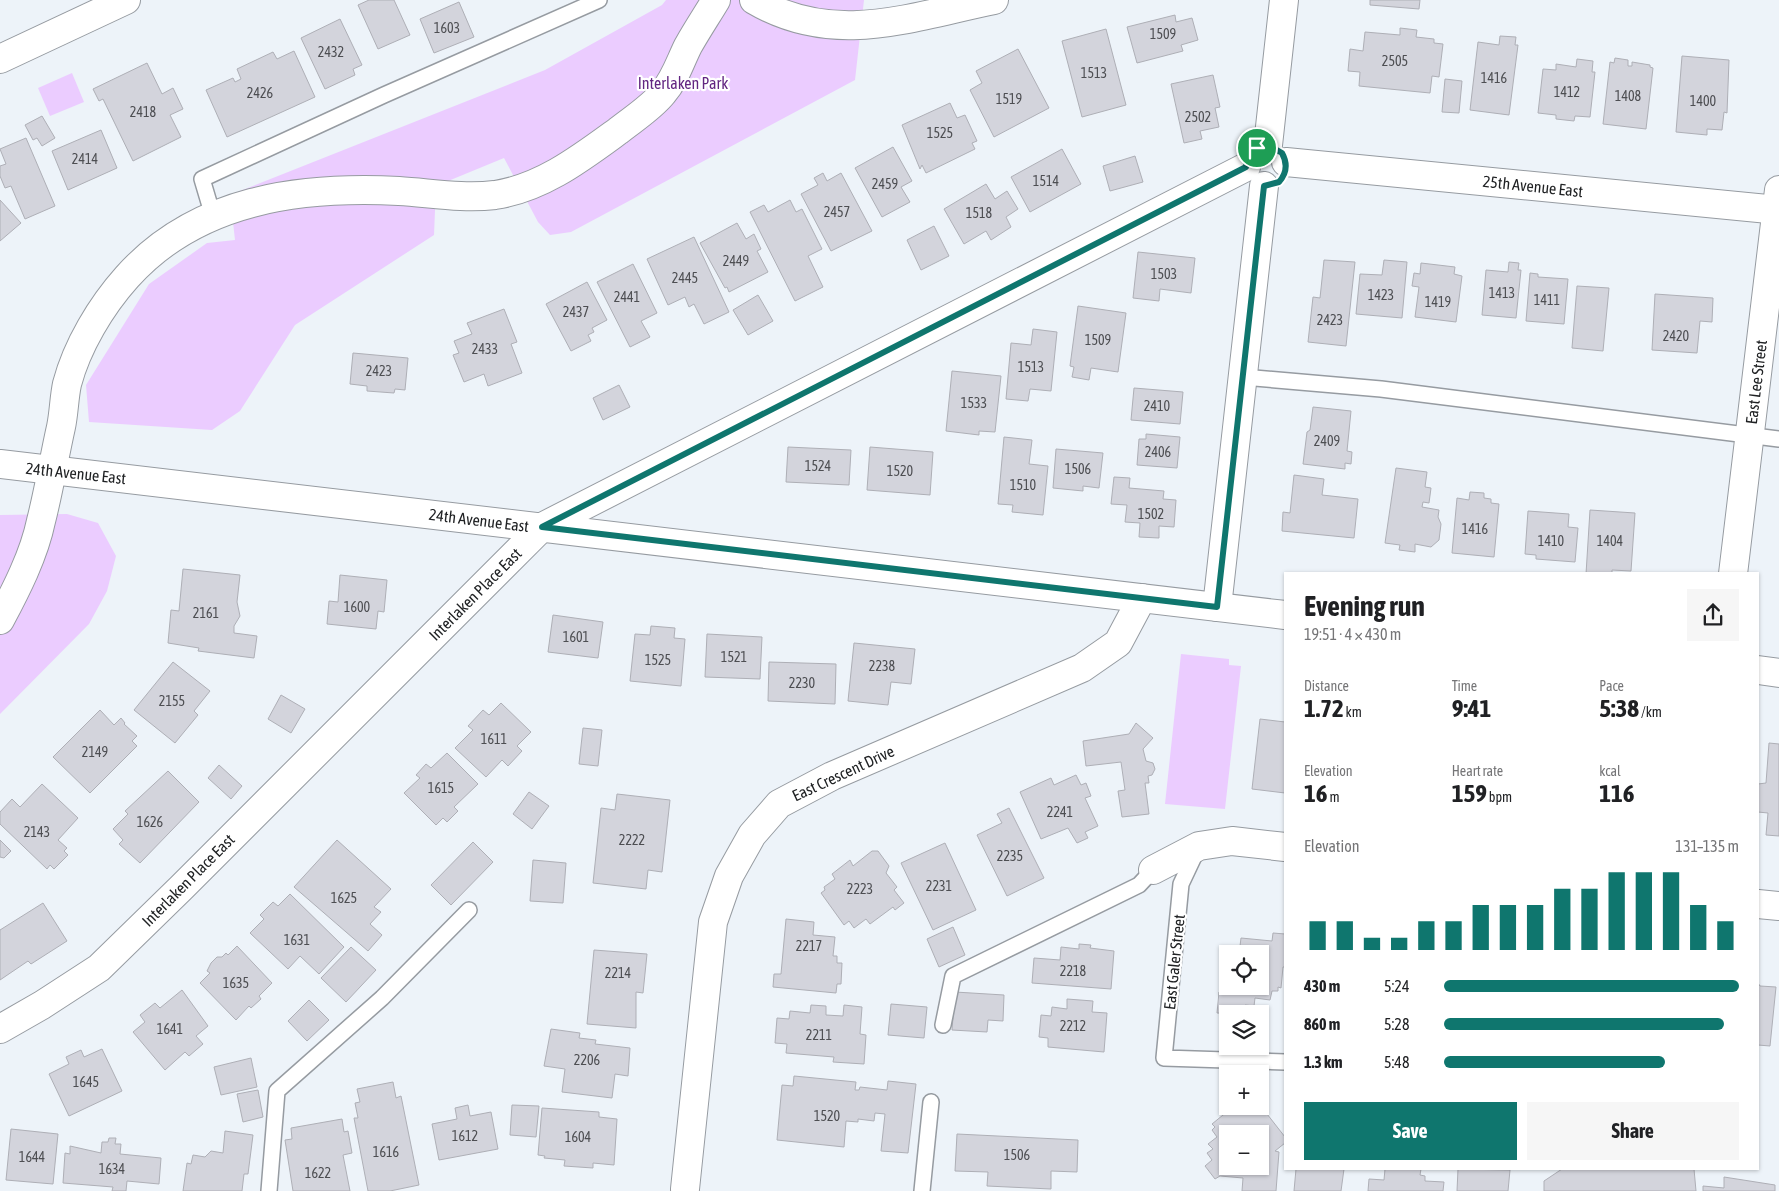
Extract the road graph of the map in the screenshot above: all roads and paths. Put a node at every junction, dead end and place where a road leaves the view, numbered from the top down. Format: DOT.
graph roads {
  1 [pos="126,0"];
  2 [pos="599,0"];
  3 [pos="754,0"];
  4 [pos="994,0"];
  5 [pos="1284,0"];
  6 [pos="713,5"];
  7 [pos="0,58"];
  8 [pos="1277,154"];
  9 [pos="1255,176"];
  10 [pos="1778,203"];
  11 [pos="213,216"];
  12 [pos="1243,377"];
  13 [pos="1749,436"];
  14 [pos="1779,439"];
  15 [pos="0,464"];
  16 [pos="51,470"];
  17 [pos="542,527"];
  18 [pos="1733,572"];
  19 [pos="1142,598"];
  20 [pos="1217,607"];
  21 [pos="1284,615"];
  22 [pos="0,620"];
  23 [pos="1759,670"];
  24 [pos="1779,673"];
  25 [pos="1199,846"];
  26 [pos="1284,847"];
  27 [pos="1153,870"];
  28 [pos="1759,904"];
  29 [pos="1779,906"];
  30 [pos="469,910"];
  31 [pos="943,1025"];
  32 [pos="0,1029"];
  33 [pos="1284,1062"];
  34 [pos="931,1102"];
  35 [pos="684,1190"];
  36 [pos="269,1191"];
  37 [pos="922,1191"];
  1 -- 7 [label="street"];
  2 -- 11 [label="lane"];
  3 -- 4 [label="street"];
  5 -- 8 [label="street"];
  6 -- 11 [label="street"];
  8 -- 9 [label="street"];
  8 -- 9 [label="street, Interlaken Place East"];
  8 -- 10 [label="street, 25th Avenue East"];
  9 -- 12 [label="street"];
  9 -- 17 [label="street, Interlaken Place East"];
  10 -- 13 [label="street, East Lee Street"];
  11 -- 16 [label="street"];
  12 -- 13 [label="lane"];
  12 -- 20 [label="street"];
  13 -- 14 [label="lane"];
  13 -- 18 [label="street, East Lee Street"];
  15 -- 16 [label="street, 24th Avenue East"];
  16 -- 17 [label="street, 24th Avenue East"];
  16 -- 22 [label="street"];
  17 -- 19 [label="street, 24th Avenue East"];
  17 -- 32 [label="street, Interlaken Place East"];
  19 -- 20 [label="street, 24th Avenue East"];
  19 -- 35 [label="street, East Crescent Drive"];
  20 -- 21 [label="street, 24th Avenue East"];
  23 -- 24 [label="street"];
  25 -- 26 [label="street"];
  25 -- 27 [label="street"];
  25 -- 33 [label="lane, East Galer Street"];
  27 -- 31 [label="lane"];
  28 -- 29 [label="street"];
  30 -- 36 [label="lane"];
  34 -- 37 [label="lane"];
}
